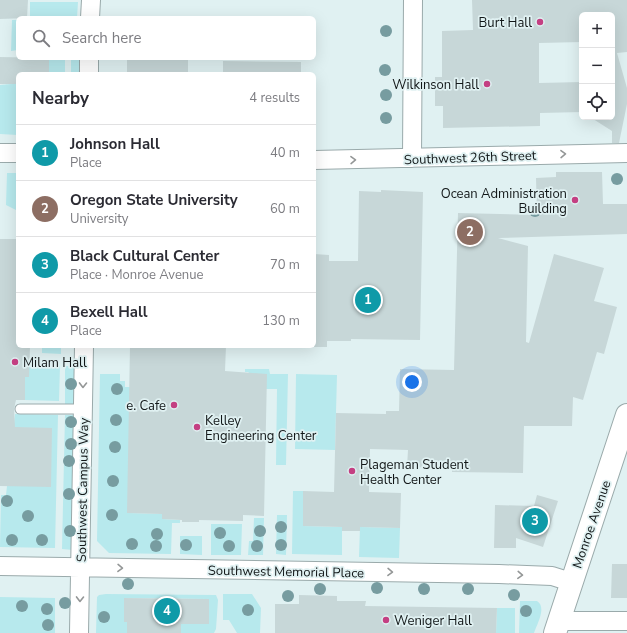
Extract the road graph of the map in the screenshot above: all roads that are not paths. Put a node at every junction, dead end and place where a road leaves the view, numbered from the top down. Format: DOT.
graph roads {
  1 [pos="91,0"];
  2 [pos="414,0"];
  3 [pos="90,16"];
  4 [pos="89,60"];
  5 [pos="89,72"];
  6 [pos="0,153"];
  7 [pos="16,153"];
  8 [pos="627,153"];
  9 [pos="412,158"];
  10 [pos="316,160"];
  11 [pos="84,348"];
  12 [pos="20,409"];
  13 [pos="83,410"];
  14 [pos="627,415"];
  15 [pos="0,566"];
  16 [pos="81,567"];
  17 [pos="571,582"];
  18 [pos="627,621"];
  19 [pos="557,627"];
  20 [pos="79,633"];
  1 -- 3 [label="street"];
  2 -- 9 [label="street"];
  4 -- 5 [label="street"];
  6 -- 7 [label="street"];
  9 -- 8 [label="street, Southwest 26th Street, one-way"];
  10 -- 9 [label="street, Southwest 26th Street, one-way"];
  11 -- 13 [label="street, Southwest Campus Way, one-way"];
  12 -- 13 [label="lane"];
  13 -- 16 [label="street, Southwest Campus Way"];
  14 -- 17 [label="street, Monroe Avenue"];
  15 -- 16 [label="street, Southwest Memorial Place"];
  16 -- 17 [label="street, Southwest Memorial Place, one-way"];
  16 -- 20 [label="street, Southwest Campus Way, one-way"];
  17 -- 19 [label="street, Monroe Avenue"];
  18 -- 19 [label="street"];
}
